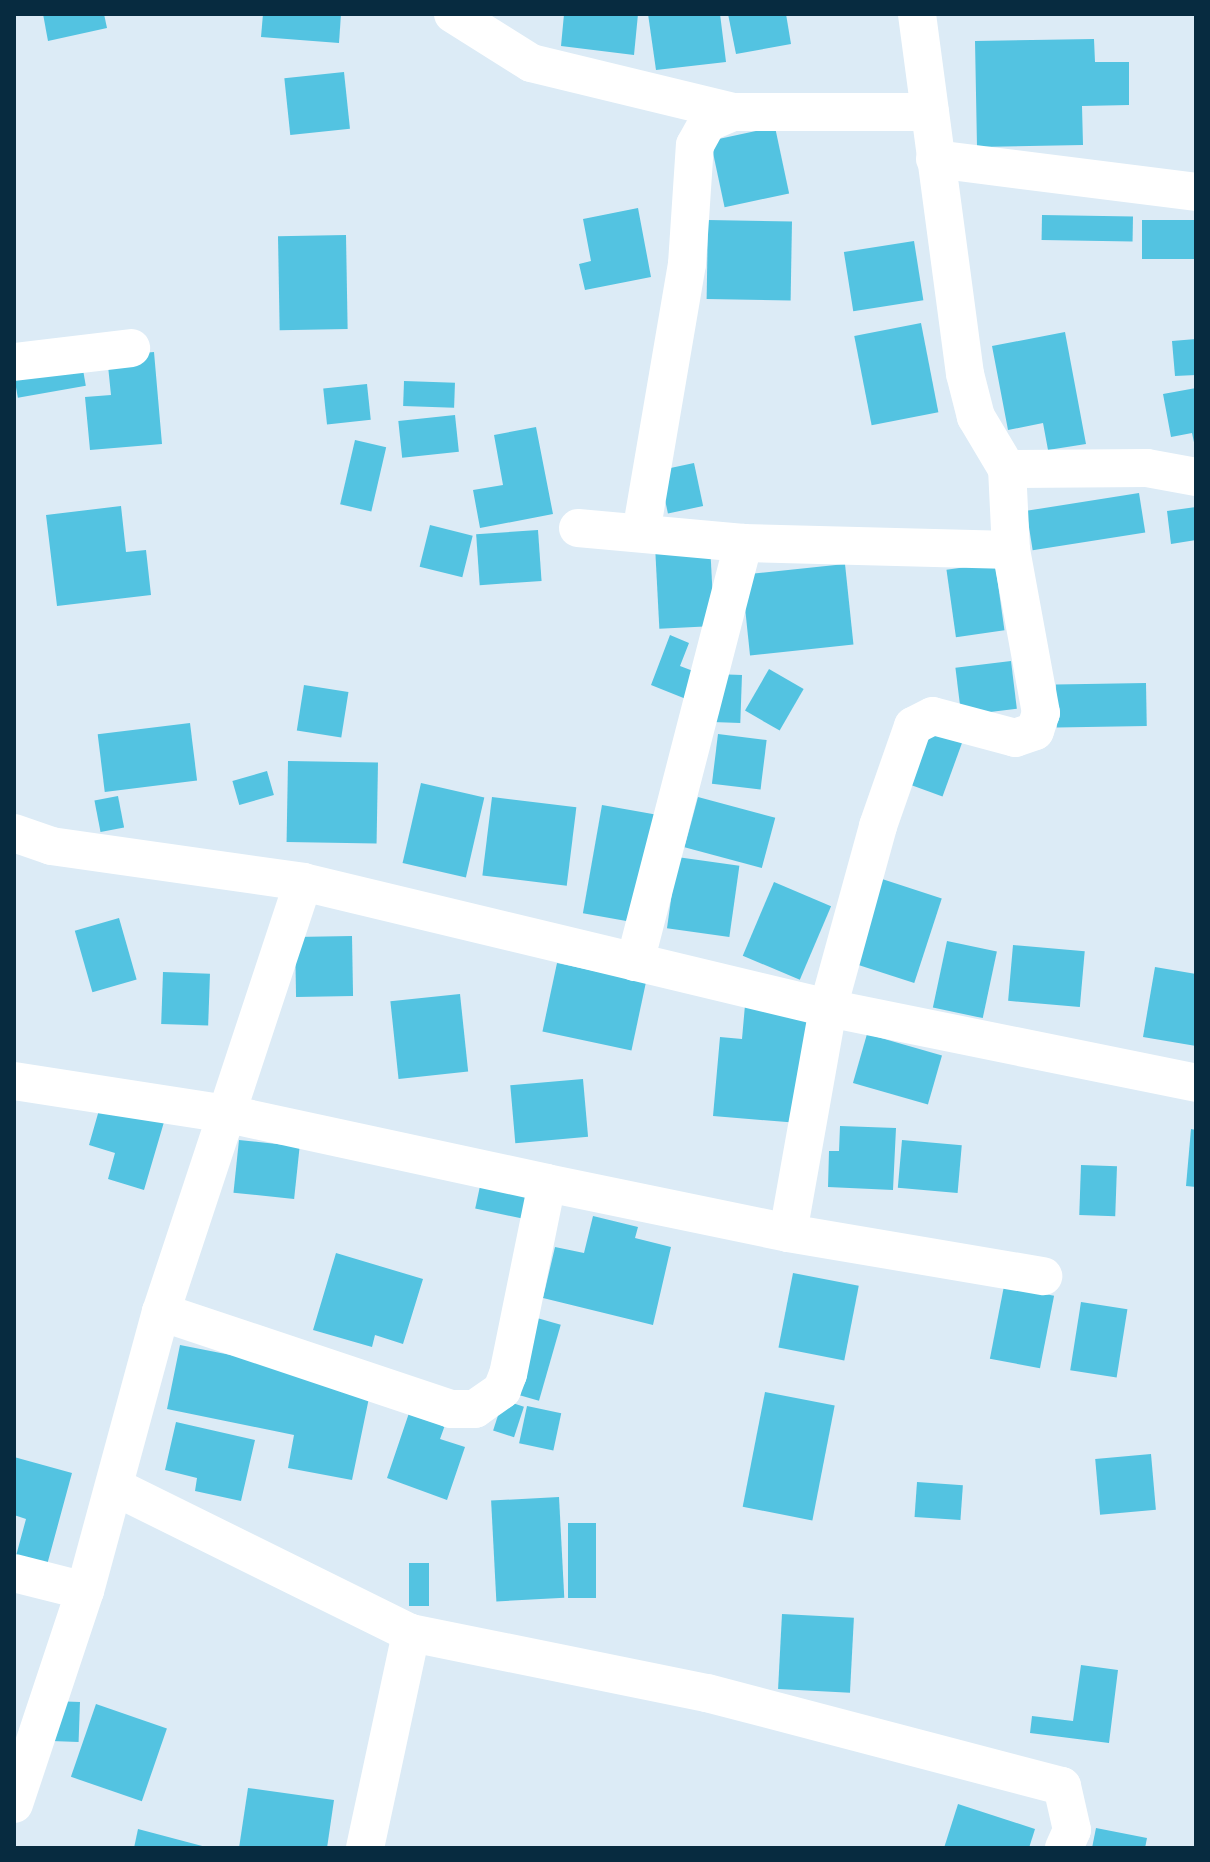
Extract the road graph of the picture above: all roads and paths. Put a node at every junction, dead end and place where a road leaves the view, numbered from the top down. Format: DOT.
graph roads {
  1 [pos="453,14"];
  2 [pos="917,14"];
  3 [pos="733,112"];
  4 [pos="930,112"];
  5 [pos="935,159"];
  6 [pos="1196,192"];
  7 [pos="131,348"];
  8 [pos="14,362"];
  9 [pos="1007,469"];
  10 [pos="1196,477"];
  11 [pos="578,528"];
  12 [pos="641,533"];
  13 [pos="743,543"];
  14 [pos="1011,550"];
  15 [pos="14,833"];
  16 [pos="303,882"];
  17 [pos="635,962"];
  18 [pos="828,1008"];
  19 [pos="14,1081"];
  20 [pos="1196,1083"];
  21 [pos="228,1114"];
  22 [pos="547,1183"];
  23 [pos="788,1233"];
  24 [pos="1043,1276"];
  25 [pos="161,1312"];
  26 [pos="115,1487"];
  27 [pos="14,1573"];
  28 [pos="85,1591"];
  29 [pos="411,1633"];
  30 [pos="14,1804"];
  31 [pos="365,1848"];
  32 [pos="1064,1848"];
  1 -- 3 [label="street"];
  2 -- 4 [label="street"];
  3 -- 4 [label="street"];
  3 -- 12 [label="street"];
  4 -- 5 [label="street"];
  5 -- 6 [label="street"];
  5 -- 9 [label="street"];
  7 -- 8 [label="street"];
  9 -- 10 [label="street"];
  9 -- 14 [label="street"];
  11 -- 12 [label="street"];
  12 -- 13 [label="street"];
  13 -- 14 [label="street"];
  13 -- 17 [label="street"];
  14 -- 18 [label="street"];
  15 -- 16 [label="street"];
  16 -- 17 [label="street"];
  16 -- 21 [label="street"];
  17 -- 18 [label="street"];
  18 -- 20 [label="street"];
  18 -- 23 [label="street"];
  19 -- 21 [label="street"];
  21 -- 22 [label="street"];
  21 -- 25 [label="street"];
  22 -- 23 [label="street"];
  22 -- 25 [label="street"];
  23 -- 24 [label="street"];
  25 -- 26 [label="street"];
  26 -- 28 [label="street"];
  26 -- 29 [label="street"];
  27 -- 28 [label="street"];
  28 -- 30 [label="street"];
  29 -- 31 [label="street"];
  29 -- 32 [label="street"];
}
